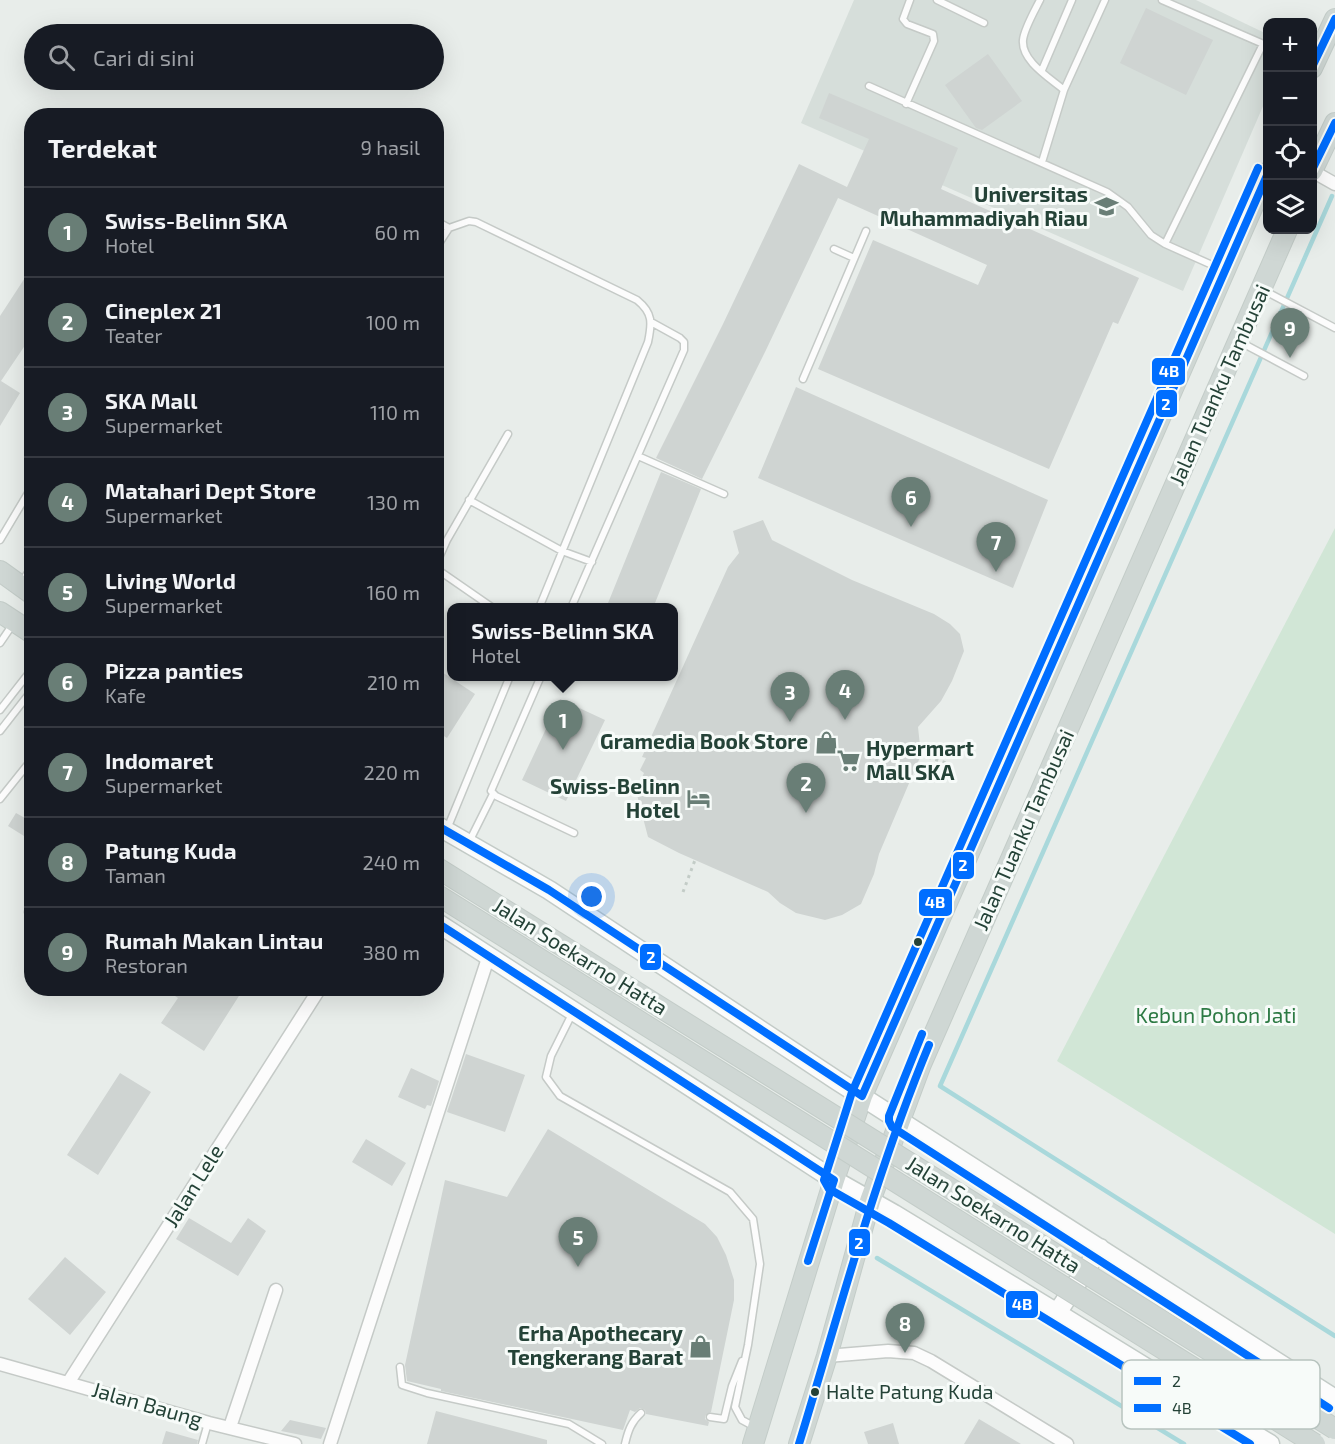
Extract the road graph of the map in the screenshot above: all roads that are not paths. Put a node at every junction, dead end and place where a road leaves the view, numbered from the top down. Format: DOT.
graph roads {
  1 [pos="910,0"];
  2 [pos="937,0"];
  3 [pos="1040,0"];
  4 [pos="1072,0"];
  5 [pos="1105,0"];
  6 [pos="1162,0"];
  7 [pos="1335,19"];
  8 [pos="984,22"];
  9 [pos="1263,44"];
  10 [pos="1263,49"];
  11 [pos="1317,57"];
  12 [pos="1042,70"];
  13 [pos="868,86"];
  14 [pos="1064,90"];
  15 [pos="906,104"];
  16 [pos="1333,136"];
  17 [pos="1042,162"];
  18 [pos="1317,163"];
  19 [pos="1317,174"];
  20 [pos="1264,180"];
  21 [pos="1335,184"];
  22 [pos="444,225"];
  23 [pos="449,228"];
  24 [pos="866,231"];
  25 [pos="1285,234"];
  26 [pos="444,236"];
  27 [pos="1165,244"];
  28 [pos="834,249"];
  29 [pos="854,258"];
  30 [pos="1225,270"];
  31 [pos="1262,289"];
  32 [pos="651,322"];
  33 [pos="1335,328"];
  34 [pos="1239,341"];
  35 [pos="1304,376"];
  36 [pos="803,378"];
  37 [pos="508,434"];
  38 [pos="638,456"];
  39 [pos="724,494"];
  40 [pos="24,500"];
  41 [pos="469,500"];
  42 [pos="0,540"];
  43 [pos="444,547"];
  44 [pos="562,551"];
  45 [pos="592,562"];
  46 [pos="0,571"];
  47 [pos="444,574"];
  48 [pos="24,589"];
  49 [pos="486,603"];
  50 [pos="541,603"];
  51 [pos="574,603"];
  52 [pos="7,617"];
  53 [pos="24,628"];
  54 [pos="0,643"];
  55 [pos="24,679"];
  56 [pos="508,681"];
  57 [pos="539,681"];
  58 [pos="24,700"];
  59 [pos="0,710"];
  60 [pos="0,731"];
  61 [pos="24,769"];
  62 [pos="493,794"];
  63 [pos="0,799"];
  64 [pos="444,823"];
  65 [pos="444,828"];
  66 [pos="574,833"];
  67 [pos="469,842"];
  68 [pos="444,872"];
  69 [pos="444,899"];
  70 [pos="444,927"];
  71 [pos="489,955"];
  72 [pos="315,996"];
  73 [pos="574,1010"];
  74 [pos="862,1096"];
  75 [pos="899,1119"];
  76 [pos="867,1147"];
  77 [pos="834,1180"];
  78 [pos="870,1201"];
  79 [pos="1100,1248"];
  80 [pos="276,1290"];
  81 [pos="1057,1313"];
  82 [pos="748,1345"];
  83 [pos="826,1356"];
  84 [pos="1133,1360"];
  85 [pos="1181,1360"];
  86 [pos="1225,1360"];
  87 [pos="1274,1360"];
  88 [pos="0,1364"];
  89 [pos="400,1367"];
  90 [pos="68,1383"];
  91 [pos="1320,1389"];
  92 [pos="1335,1399"];
  93 [pos="641,1413"];
  94 [pos="710,1417"];
  95 [pos="1320,1420"];
  96 [pos="208,1423"];
  97 [pos="230,1427"];
  98 [pos="1246,1429"];
  99 [pos="1291,1429"];
  100 [pos="1335,1429"];
  101 [pos="755,1436"];
  102 [pos="202,1444"];
  103 [pos="295,1444"];
  104 [pos="330,1444"];
  105 [pos="602,1444"];
  106 [pos="625,1444"];
  107 [pos="799,1444"];
  108 [pos="1067,1444"];
  109 [pos="1270,1444"];
  110 [pos="1315,1444"];
  1 -- 15 [label="lane"];
  2 -- 8 [label="lane"];
  3 -- 12 [label="lane"];
  4 -- 12 [label="lane"];
  5 -- 14 [label="lane"];
  6 -- 9 [label="lane"];
  7 -- 11 [label="main road"];
  10 -- 27 [label="lane"];
  12 -- 14 [label="lane"];
  13 -- 15 [label="lane"];
  14 -- 17 [label="lane"];
  15 -- 17 [label="lane"];
  16 -- 18 [label="main road"];
  17 -- 27 [label="lane"];
  19 -- 21 [label="street"];
  20 -- 30 [label="main road, Jalan Tuanku Tambusai"];
  22 -- 23 [label="lane"];
  23 -- 26 [label="lane"];
  23 -- 32 [label="lane"];
  24 -- 29 [label="lane"];
  25 -- 31 [label="main road, Jalan Tuanku Tambusai"];
  27 -- 30 [label="lane"];
  28 -- 29 [label="lane"];
  29 -- 36 [label="lane"];
  30 -- 74 [label="main road, Jalan Tuanku Tambusai"];
  31 -- 33 [label="lane"];
  31 -- 34 [label="main road, Jalan Tuanku Tambusai"];
  32 -- 38 [label="lane"];
  32 -- 44 [label="lane"];
  34 -- 35 [label="lane"];
  34 -- 75 [label="main road, Jalan Tuanku Tambusai"];
  37 -- 41 [label="lane"];
  38 -- 39 [label="lane"];
  38 -- 45 [label="lane"];
  40 -- 42 [label="lane"];
  41 -- 43 [label="lane"];
  41 -- 44 [label="lane"];
  44 -- 45 [label="lane"];
  44 -- 50 [label="lane"];
  45 -- 51 [label="lane"];
  46 -- 48 [label="main road"];
  47 -- 49 [label="lane"];
  52 -- 53 [label="main road"];
  52 -- 54 [label="lane"];
  55 -- 59 [label="lane"];
  56 -- 64 [label="lane"];
  57 -- 62 [label="lane"];
  58 -- 60 [label="lane"];
  61 -- 63 [label="lane"];
  62 -- 66 [label="lane"];
  62 -- 67 [label="lane"];
  65 -- 67 [label="street, Jalan Soekarno Hatta"];
  67 -- 74 [label="street, Jalan Soekarno Hatta"];
  68 -- 86 [label="main road, Jalan Soekarno Hatta, bridge"];
  69 -- 85 [label="main road, Jalan Soekarno Hatta, bridge"];
  70 -- 71 [label="street"];
  71 -- 73 [label="street"];
  71 -- 104 [label="street"];
  72 -- 90 [label="street, Jalan Lele"];
  73 -- 77 [label="street"];
  73 -- 82 [label="lane"];
  74 -- 75 [label="street, Jalan Soekarno Hatta"];
  74 -- 76 [label="main road"];
  74 -- 77 [label="main road, Jalan Tuanku Tambusai"];
  75 -- 76 [label="main road"];
  75 -- 78 [label="main road, Jalan Tuanku Tambusai"];
  75 -- 79 [label="street, Jalan Soekarno Hatta"];
  76 -- 77 [label="main road"];
  76 -- 78 [label="main road"];
  77 -- 78 [label="street"];
  77 -- 101 [label="main road, Jalan Tuanku Tambusai"];
  78 -- 81 [label="street"];
  78 -- 83 [label="main road, Jalan Tuanku Tambusai"];
  79 -- 81 [label="street"];
  79 -- 87 [label="street, Jalan Soekarno Hatta"];
  80 -- 97 [label="street"];
  81 -- 84 [label="street"];
  82 -- 94 [label="lane"];
  82 -- 101 [label="lane"];
  83 -- 107 [label="main road, Jalan Tuanku Tambusai"];
  83 -- 108 [label="street"];
  88 -- 90 [label="street, Jalan Baung"];
  89 -- 105 [label="lane"];
  90 -- 96 [label="street, Jalan Baung"];
  91 -- 92 [label="street, Jalan Soekarno Hatta"];
  93 -- 106 [label="lane"];
  95 -- 100 [label="main road, Jalan Soekarno Hatta, bridge"];
  96 -- 97 [label="street, Jalan Baung"];
  96 -- 102 [label="lane"];
  97 -- 103 [label="street, Jalan Baung"];
  98 -- 109 [label="street"];
  99 -- 110 [label="main road, Jalan Soekarno Hatta, bridge"];
}
